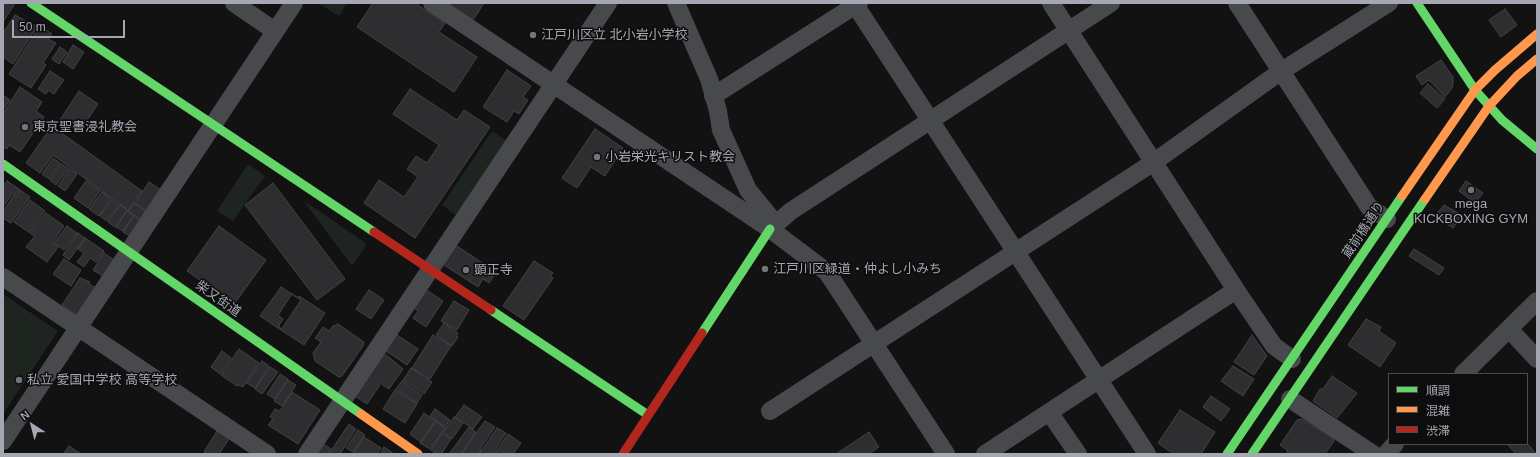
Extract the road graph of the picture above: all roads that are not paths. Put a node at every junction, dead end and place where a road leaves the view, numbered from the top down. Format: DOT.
graph roads {
  1 [pos="31,3"];
  2 [pos="234,3"];
  3 [pos="294,3"];
  4 [pos="432,3"];
  5 [pos="608,3"];
  6 [pos="676,3"];
  7 [pos="1051,3"];
  8 [pos="1111,3"];
  9 [pos="1237,3"];
  10 [pos="1389,3"];
  11 [pos="1417,3"];
  12 [pos="856,4"];
  13 [pos="1069,30"];
  14 [pos="276,31"];
  15 [pos="1537,34"];
  16 [pos="1537,59"];
  17 [pos="1280,72"];
  18 [pos="553,85"];
  19 [pos="1475,90"];
  20 [pos="713,96"];
  21 [pos="1489,106"];
  22 [pos="931,119"];
  23 [pos="213,125"];
  24 [pos="1537,149"];
  25 [pos="1154,162"];
  26 [pos="3,164"];
  27 [pos="1387,219"];
  28 [pos="776,223"];
  29 [pos="129,252"];
  30 [pos="1015,252"];
  31 [pos="429,268"];
  32 [pos="3,277"];
  33 [pos="1236,290"];
  34 [pos="1537,301"];
  35 [pos="79,328"];
  36 [pos="1509,329"];
  37 [pos="874,344"];
  38 [pos="1292,359"];
  39 [pos="1537,359"];
  40 [pos="1464,373"];
  41 [pos="1098,380"];
  42 [pos="1290,398"];
  43 [pos="341,401"];
  44 [pos="770,411"];
  45 [pos="1049,412"];
  46 [pos="648,414"];
  47 [pos="3,441"];
  48 [pos="1395,445"];
  49 [pos="267,454"];
  50 [pos="306,454"];
  51 [pos="418,454"];
  52 [pos="623,454"];
  53 [pos="946,454"];
  54 [pos="985,454"];
  55 [pos="1078,454"];
  56 [pos="1147,454"];
  57 [pos="1227,454"];
  58 [pos="1252,454"];
  59 [pos="1373,454"];
  60 [pos="1386,454"];
  1 -- 23 [label="main road"];
  2 -- 14 [label="street"];
  3 -- 14 [label="street"];
  4 -- 18 [label="street"];
  5 -- 18 [label="street"];
  6 -- 20 [label="street"];
  7 -- 13 [label="street"];
  8 -- 13 [label="street"];
  9 -- 17 [label="street"];
  10 -- 17 [label="street"];
  11 -- 19 [label="main road"];
  12 -- 20 [label="street"];
  12 -- 22 [label="street"];
  13 -- 22 [label="street"];
  13 -- 25 [label="street"];
  14 -- 23 [label="street"];
  15 -- 19 [label="main road, 蔵前橋通り"];
  16 -- 21 [label="main road"];
  17 -- 25 [label="street"];
  17 -- 27 [label="street"];
  18 -- 28 [label="street"];
  18 -- 31 [label="street"];
  19 -- 21 [label="main road"];
  19 -- 27 [label="main road, 蔵前橋通り"];
  20 -- 28 [label="street"];
  21 -- 24 [label="main road"];
  21 -- 42 [label="main road"];
  22 -- 28 [label="street"];
  22 -- 30 [label="street"];
  23 -- 29 [label="street"];
  23 -- 31 [label="main road"];
  25 -- 30 [label="street"];
  25 -- 33 [label="street"];
  26 -- 29 [label="main road, 柴又街道"];
  27 -- 38 [label="main road, 蔵前橋通り"];
  28 -- 37 [label="street"];
  28 -- 46 [label="main road"];
  29 -- 35 [label="street"];
  29 -- 43 [label="main road, 柴又街道"];
  30 -- 37 [label="street"];
  30 -- 41 [label="street"];
  31 -- 43 [label="street"];
  31 -- 46 [label="main road"];
  32 -- 35 [label="street"];
  33 -- 38 [label="street"];
  33 -- 41 [label="street"];
  34 -- 36 [label="street"];
  35 -- 47 [label="street"];
  35 -- 49 [label="street"];
  36 -- 39 [label="street"];
  36 -- 40 [label="street"];
  37 -- 44 [label="street"];
  37 -- 53 [label="street"];
  38 -- 57 [label="main road, 蔵前橋通り"];
  41 -- 45 [label="street"];
  41 -- 56 [label="street"];
  42 -- 58 [label="main road"];
  42 -- 59 [label="street"];
  43 -- 50 [label="street"];
  43 -- 51 [label="main road, 柴又街道"];
  45 -- 54 [label="street"];
  45 -- 55 [label="street"];
  46 -- 52 [label="main road"];
  48 -- 60 [label="street"];
}
